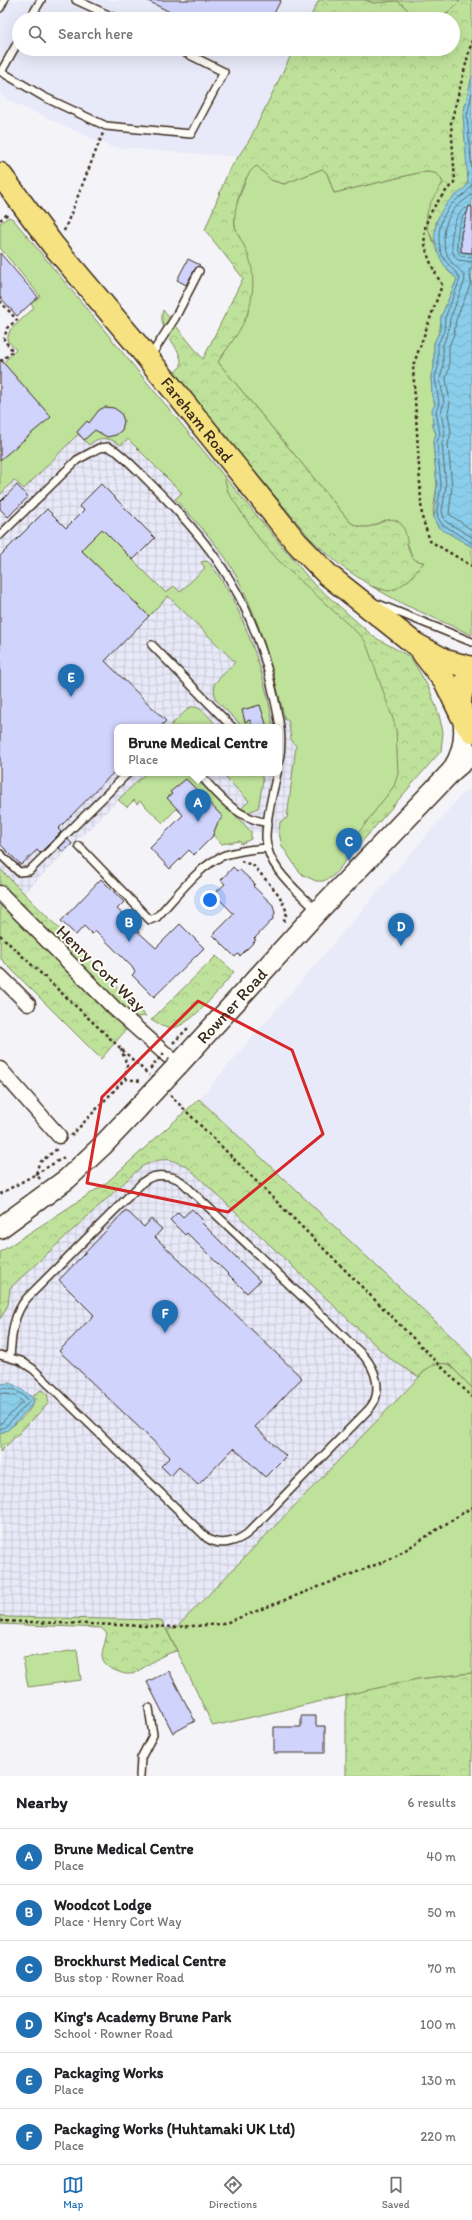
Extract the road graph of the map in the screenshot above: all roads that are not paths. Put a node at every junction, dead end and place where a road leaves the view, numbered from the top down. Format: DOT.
graph roads {
  1 [pos="4,0"];
  2 [pos="41,0"];
  3 [pos="76,0"];
  4 [pos="0,8"];
  5 [pos="34,12"];
  6 [pos="102,12"];
  7 [pos="12,52"];
  8 [pos="192,56"];
  9 [pos="0,72"];
  10 [pos="0,174"];
  11 [pos="199,272"];
  12 [pos="148,358"];
  13 [pos="0,534"];
  14 [pos="348,591"];
  15 [pos="472,642"];
  16 [pos="415,644"];
  17 [pos="152,645"];
  18 [pos="472,668"];
  19 [pos="472,673"];
  20 [pos="465,721"];
  21 [pos="229,724"];
  22 [pos="280,724"];
  23 [pos="472,754"];
  24 [pos="452,771"];
  25 [pos="125,776"];
  26 [pos="201,776"];
  27 [pos="276,776"];
  28 [pos="268,823"];
  29 [pos="80,846"];
  30 [pos="268,848"];
  31 [pos="0,854"];
  32 [pos="0,893"];
  33 [pos="318,912"];
  34 [pos="0,976"];
  35 [pos="28,1004"];
  36 [pos="171,1059"];
  37 [pos="0,1069"];
  38 [pos="59,1136"];
  39 [pos="0,1228"];
  40 [pos="0,1355"];
  41 [pos="10,1357"];
  42 [pos="149,1708"];
  43 [pos="140,1776"];
  1 -- 4 [label="lane"];
  2 -- 5 [label="lane"];
  3 -- 6 [label="lane"];
  7 -- 9 [label="lane"];
  8 -- 9 [label="lane"];
  10 -- 12 [label="main road, Fareham Road"];
  11 -- 12 [label="lane"];
  12 -- 14 [label="main road, Fareham Road"];
  13 -- 22 [label="lane"];
  14 -- 15 [label="lane"];
  14 -- 16 [label="main road, Fareham Road"];
  16 -- 18 [label="main road, Fareham Road"];
  16 -- 20 [label="main road, Fareham Road"];
  17 -- 21 [label="lane"];
  19 -- 20 [label="main road"];
  20 -- 24 [label="main road, Rowner Road"];
  23 -- 24 [label="main road, Rowner Road"];
  24 -- 33 [label="main road, Rowner Road"];
  25 -- 31 [label="lane"];
  26 -- 28 [label="lane"];
  27 -- 28 [label="lane"];
  28 -- 30 [label="lane"];
  29 -- 30 [label="lane"];
  30 -- 33 [label="lane"];
  32 -- 36 [label="street, Henry Cort Way"];
  33 -- 36 [label="main road, Rowner Road"];
  34 -- 35 [label="street"];
  36 -- 39 [label="main road, Rowner Road, bridge"];
  37 -- 38 [label="street"];
  40 -- 41 [label="lane"];
  41 -- 41 [label="lane"];
  42 -- 43 [label="lane"];
}
